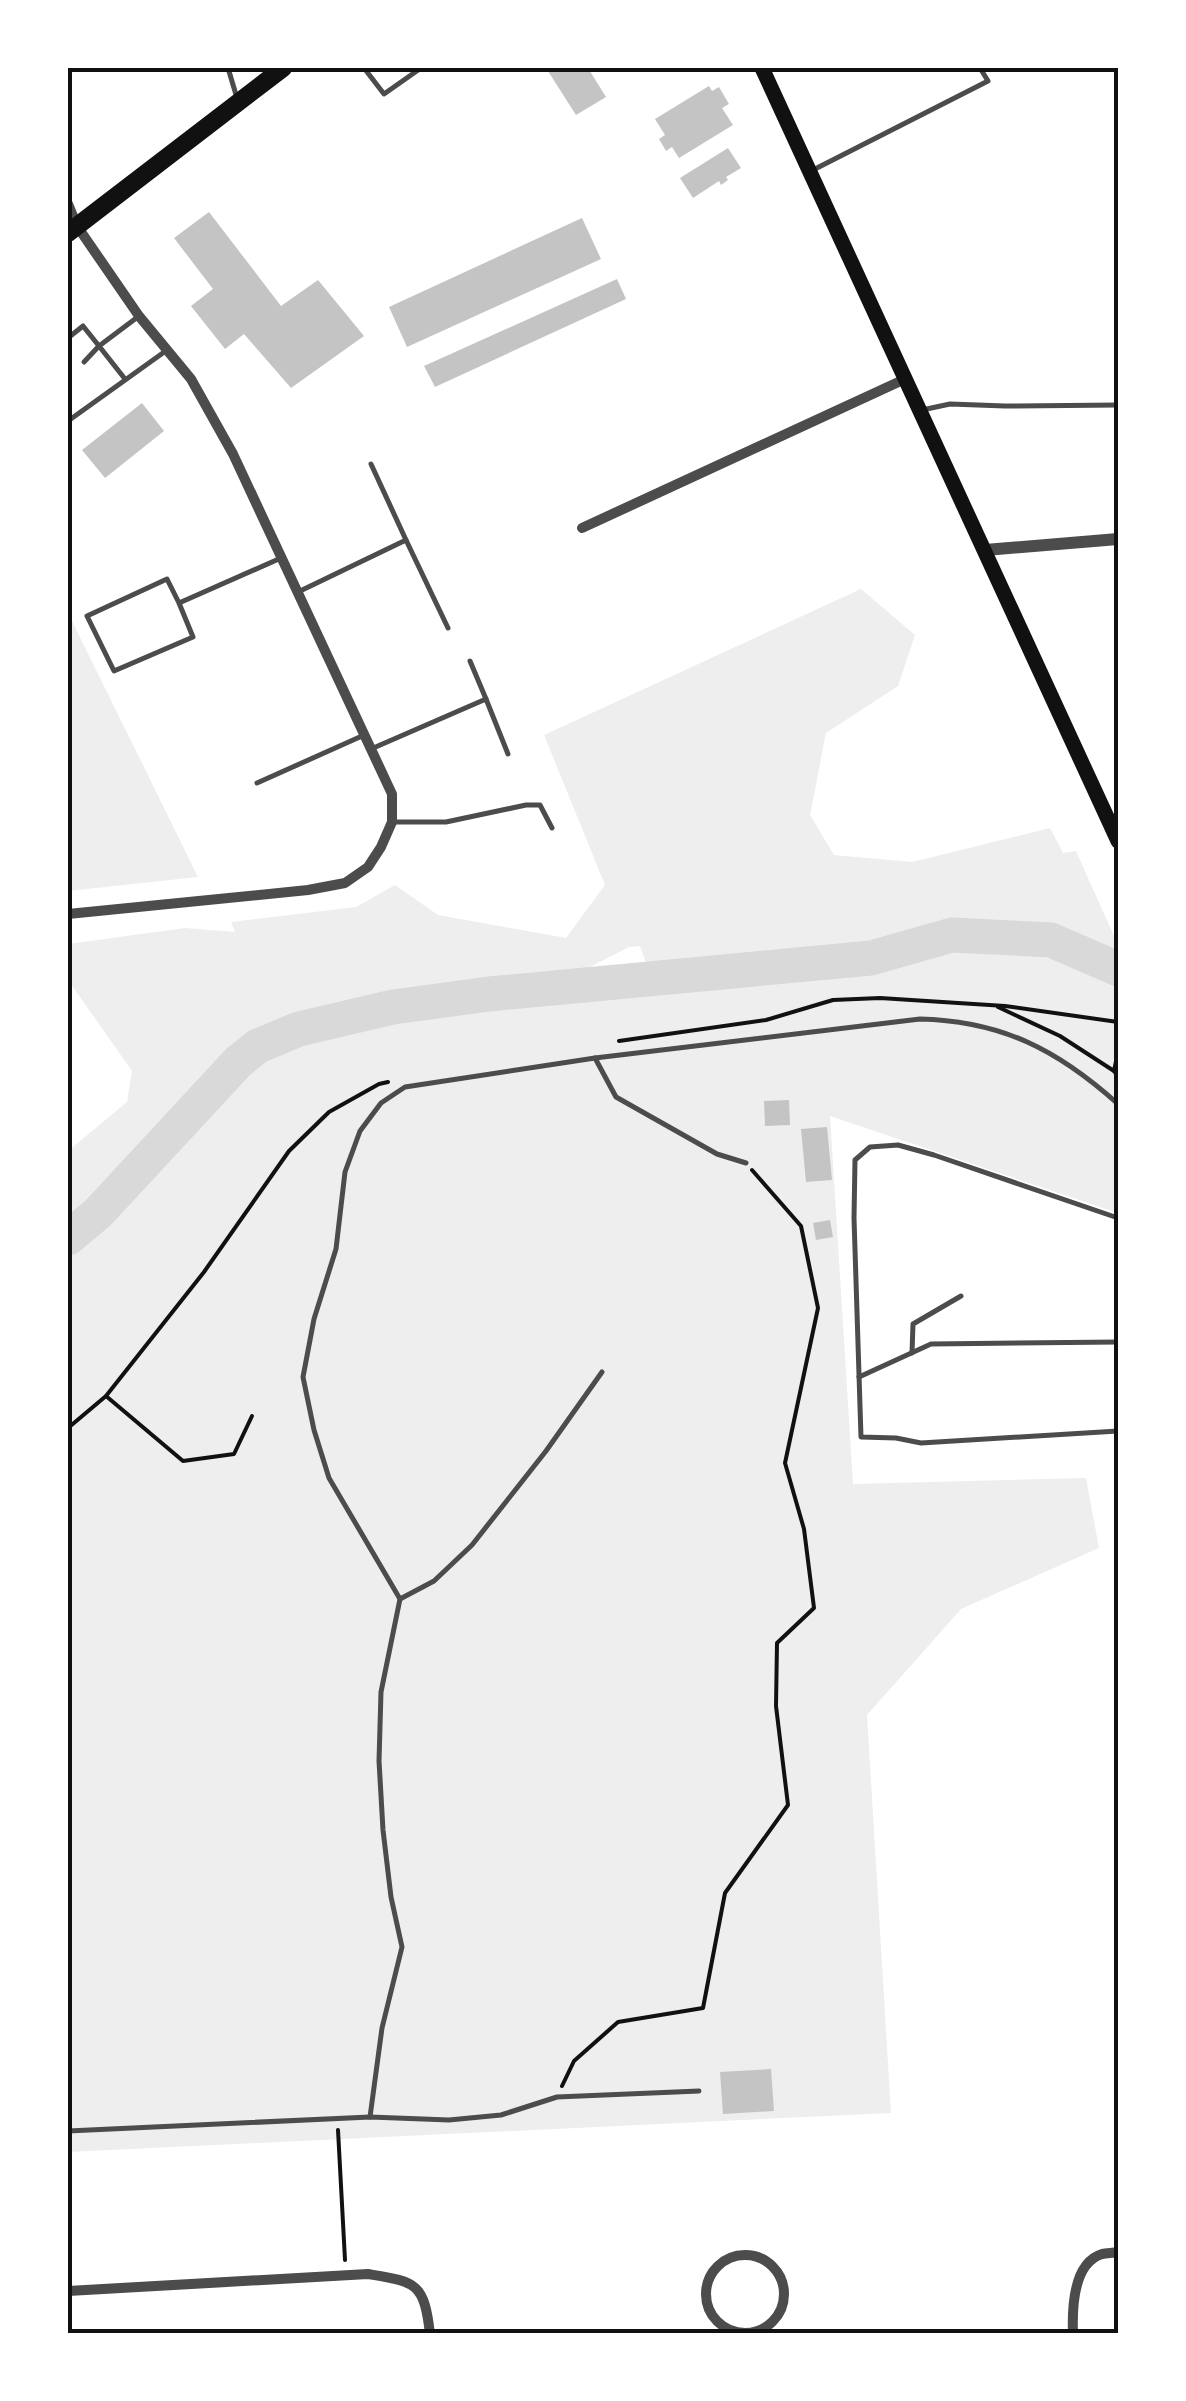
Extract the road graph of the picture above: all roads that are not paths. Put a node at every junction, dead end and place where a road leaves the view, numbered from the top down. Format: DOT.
graph roads {
  1 [pos="228,68"];
  2 [pos="283,68"];
  3 [pos="364,68"];
  4 [pos="420,68"];
  5 [pos="762,68"];
  6 [pos="980,68"];
  7 [pos="238,102"];
  8 [pos="811,171"];
  9 [pos="68,204"];
  10 [pos="72,230"];
  11 [pos="139,316"];
  12 [pos="68,338"];
  13 [pos="99,346"];
  14 [pos="167,350"];
  15 [pos="84,362"];
  16 [pos="126,380"];
  17 [pos="905,380"];
  18 [pos="1118,405"];
  19 [pos="919,411"];
  20 [pos="68,422"];
  21 [pos="371,464"];
  22 [pos="582,528"];
  23 [pos="1118,538"];
  24 [pos="406,540"];
  25 [pos="985,550"];
  26 [pos="282,558"];
  27 [pos="298,592"];
  28 [pos="180,603"];
  29 [pos="448,628"];
  30 [pos="470,660"];
  31 [pos="486,699"];
  32 [pos="364,734"];
  33 [pos="372,750"];
  34 [pos="508,754"];
  35 [pos="258,783"];
  36 [pos="392,822"];
  37 [pos="552,828"];
  38 [pos="1118,841"];
  39 [pos="68,914"];
  40 [pos="594,1058"];
  41 [pos="1118,1104"];
  42 [pos="746,1163"];
  43 [pos="1118,1218"];
  44 [pos="960,1296"];
  45 [pos="1118,1342"];
  46 [pos="912,1353"];
  47 [pos="602,1372"];
  48 [pos="859,1378"];
  49 [pos="1118,1431"];
  50 [pos="400,1599"];
  51 [pos="699,2092"];
  52 [pos="370,2117"];
  53 [pos="68,2131"];
  54 [pos="1118,2252"];
  55 [pos="68,2291"];
  56 [pos="752,2333"];
  57 [pos="430,2334"];
  58 [pos="1073,2334"];
  1 -- 7 [label="lane"];
  2 -- 7 [label="main road"];
  3 -- 4 [label="lane"];
  5 -- 8 [label="main road"];
  6 -- 8 [label="lane"];
  7 -- 10 [label="main road"];
  8 -- 17 [label="main road"];
  9 -- 10 [label="street"];
  10 -- 11 [label="street"];
  11 -- 13 [label="lane"];
  11 -- 14 [label="street"];
  12 -- 13 [label="lane"];
  13 -- 15 [label="lane"];
  13 -- 16 [label="lane"];
  14 -- 16 [label="lane"];
  14 -- 26 [label="street"];
  16 -- 20 [label="lane"];
  17 -- 19 [label="main road"];
  17 -- 22 [label="street"];
  18 -- 19 [label="lane"];
  19 -- 25 [label="main road"];
  21 -- 24 [label="lane"];
  23 -- 25 [label="street"];
  24 -- 27 [label="lane"];
  24 -- 29 [label="lane"];
  25 -- 38 [label="main road"];
  26 -- 27 [label="street"];
  26 -- 28 [label="lane"];
  27 -- 32 [label="street"];
  28 -- 28 [label="lane"];
  30 -- 31 [label="lane"];
  31 -- 33 [label="lane"];
  31 -- 34 [label="lane"];
  32 -- 33 [label="street"];
  32 -- 35 [label="lane"];
  33 -- 36 [label="street"];
  36 -- 37 [label="lane"];
  36 -- 39 [label="street"];
  40 -- 41 [label="lane"];
  40 -- 42 [label="lane"];
  40 -- 50 [label="lane"];
  43 -- 48 [label="lane"];
  44 -- 46 [label="lane"];
  45 -- 46 [label="lane"];
  46 -- 48 [label="lane"];
  47 -- 50 [label="lane"];
  48 -- 49 [label="lane"];
  50 -- 52 [label="lane"];
  51 -- 52 [label="lane"];
  52 -- 53 [label="lane"];
  54 -- 58 [label="street"];
  55 -- 57 [label="street"];
  56 -- 56 [label="street"];
}
